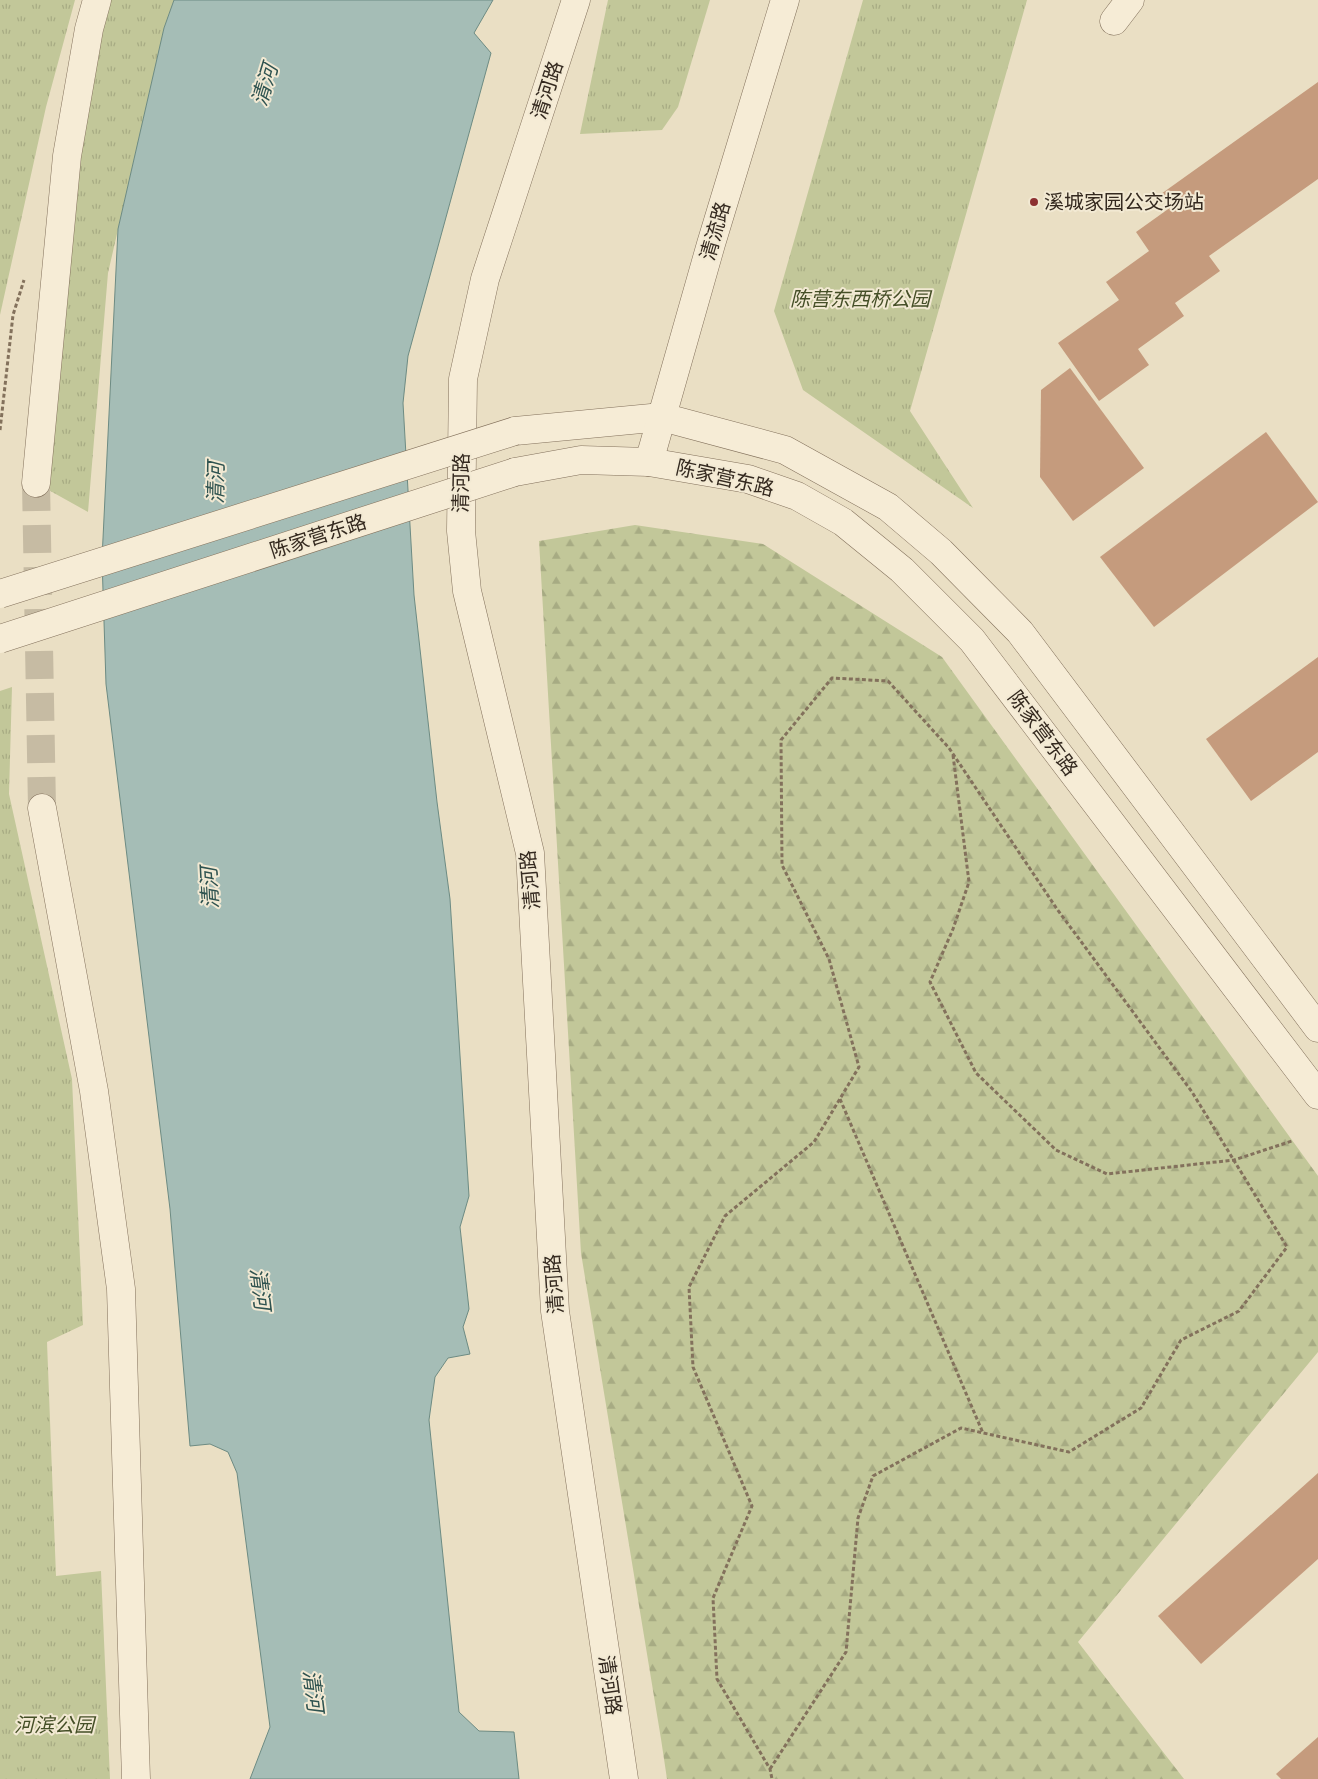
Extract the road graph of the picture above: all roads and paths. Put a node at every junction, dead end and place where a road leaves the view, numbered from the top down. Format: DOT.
graph roads {
  1 [pos="97,0"];
  2 [pos="576,0"];
  3 [pos="785,0"];
  4 [pos="24,277"];
  5 [pos="662,417"];
  6 [pos="0,430"];
  7 [pos="649,462"];
  8 [pos="36,483"];
  9 [pos="0,594"];
  10 [pos="0,639"];
  11 [pos="953,754"];
  12 [pos="42,808"];
  13 [pos="1318,1028"];
  14 [pos="1318,1095"];
  15 [pos="840,1098"];
  16 [pos="1292,1141"];
  17 [pos="1234,1160"];
  18 [pos="983,1433"];
  19 [pos="770,1769"];
  20 [pos="136,1779"];
  21 [pos="624,1779"];
  22 [pos="772,1779"];
  1 -- 8 [label="street"];
  2 -- 21 [label="street, 清河路"];
  3 -- 5 [label="street, 清流路"];
  4 -- 6 [label="path"];
  5 -- 7 [label="street, 清流路"];
  5 -- 9 [label="street, 陈家营东路, bridge"];
  5 -- 13 [label="street, 陈家营东路"];
  7 -- 10 [label="street, 陈家营东路, bridge"];
  7 -- 14 [label="street, 陈家营东路"];
  11 -- 15 [label="path"];
  11 -- 17 [label="path"];
  11 -- 17 [label="path"];
  12 -- 20 [label="street"];
  15 -- 18 [label="path"];
  15 -- 19 [label="path"];
  16 -- 17 [label="path"];
  17 -- 18 [label="path"];
  18 -- 19 [label="path"];
  19 -- 22 [label="path"];
}
